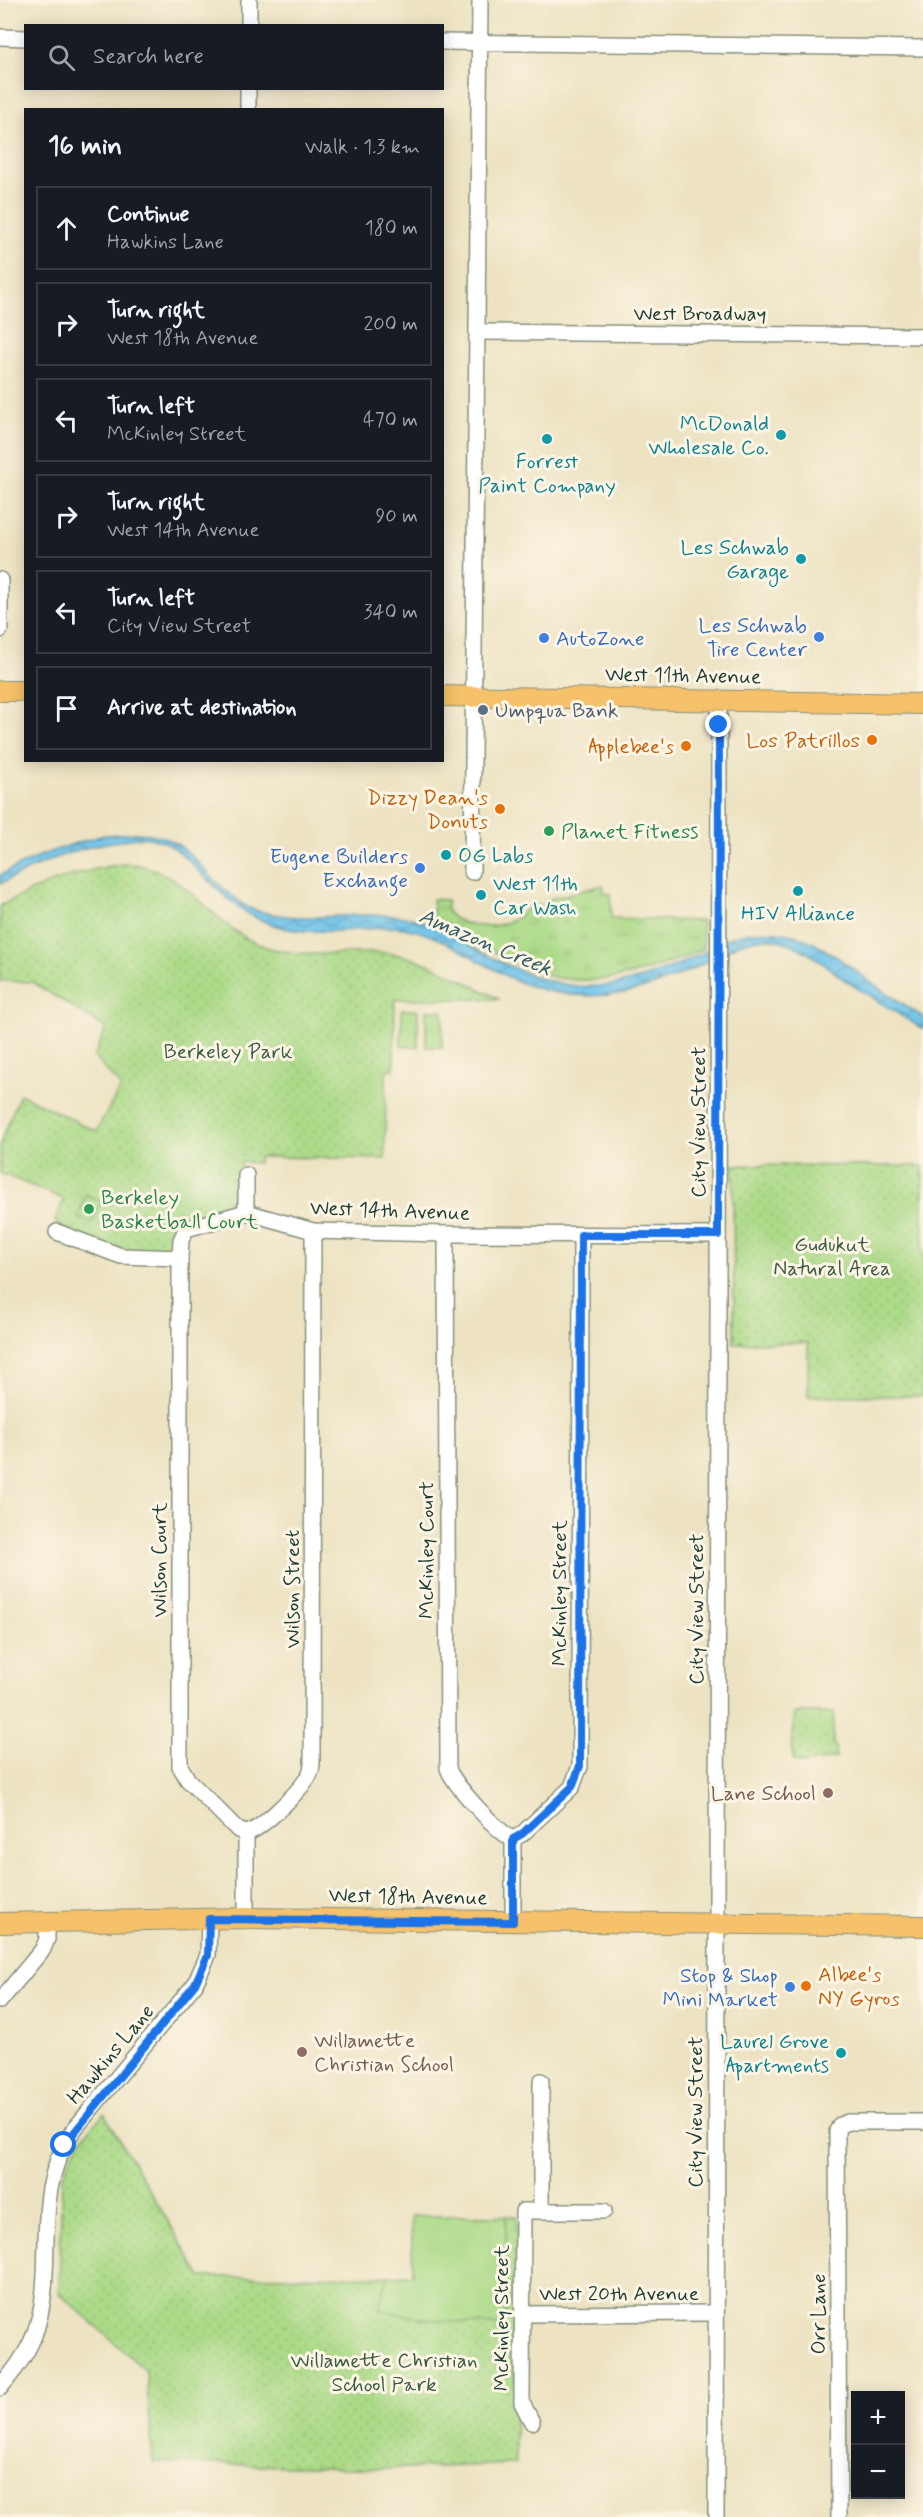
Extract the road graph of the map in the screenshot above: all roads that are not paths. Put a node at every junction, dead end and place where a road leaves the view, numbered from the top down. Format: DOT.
graph roads {
  1 [pos="249,0"];
  2 [pos="480,0"];
  3 [pos="249,24"];
  4 [pos="0,37"];
  5 [pos="24,38"];
  6 [pos="444,42"];
  7 [pos="480,42"];
  8 [pos="923,48"];
  9 [pos="248,90"];
  10 [pos="248,108"];
  11 [pos="477,332"];
  12 [pos="923,336"];
  13 [pos="0,580"];
  14 [pos="0,630"];
  15 [pos="0,691"];
  16 [pos="24,691"];
  17 [pos="444,696"];
  18 [pos="472,696"];
  19 [pos="719,700"];
  20 [pos="923,704"];
  21 [pos="472,872"];
  22 [pos="246,1175"];
  23 [pos="246,1212"];
  24 [pos="314,1231"];
  25 [pos="57,1232"];
  26 [pos="446,1234"];
  27 [pos="581,1235"];
  28 [pos="718,1235"];
  29 [pos="180,1258"];
  30 [pos="246,1833"];
  31 [pos="513,1839"];
  32 [pos="246,1918"];
  33 [pos="209,1919"];
  34 [pos="47,1922"];
  35 [pos="513,1922"];
  36 [pos="0,1923"];
  37 [pos="717,1923"];
  38 [pos="923,1926"];
  39 [pos="0,2001"];
  40 [pos="541,2081"];
  41 [pos="923,2122"];
  42 [pos="541,2211"];
  43 [pos="604,2211"];
  44 [pos="716,2313"];
  45 [pos="522,2314"];
  46 [pos="0,2388"];
  47 [pos="532,2422"];
  48 [pos="716,2517"];
  49 [pos="839,2517"];
  1 -- 3 [label="street"];
  2 -- 7 [label="street"];
  4 -- 5 [label="street"];
  6 -- 7 [label="street"];
  7 -- 8 [label="street"];
  7 -- 11 [label="street"];
  9 -- 10 [label="street"];
  11 -- 12 [label="street, West Broadway"];
  11 -- 18 [label="street"];
  13 -- 14 [label="street"];
  15 -- 16 [label="main road"];
  17 -- 18 [label="main road, West 11th Avenue"];
  18 -- 19 [label="main road, West 11th Avenue"];
  18 -- 21 [label="street"];
  19 -- 20 [label="main road, West 11th Avenue"];
  19 -- 28 [label="street, City View Street"];
  22 -- 23 [label="street"];
  23 -- 24 [label="street, West 14th Avenue"];
  23 -- 29 [label="street"];
  24 -- 26 [label="street, West 14th Avenue"];
  24 -- 30 [label="street, Wilson Street"];
  25 -- 29 [label="street"];
  26 -- 27 [label="street, West 14th Avenue"];
  26 -- 31 [label="street, McKinley Court"];
  27 -- 28 [label="street, West 14th Avenue"];
  27 -- 31 [label="street, McKinley Street"];
  28 -- 37 [label="street, City View Street"];
  29 -- 30 [label="street, Wilson Court"];
  30 -- 32 [label="street"];
  31 -- 35 [label="street"];
  32 -- 33 [label="main road, West 18th Avenue"];
  32 -- 35 [label="main road, West 18th Avenue"];
  33 -- 34 [label="main road, West 18th Avenue"];
  33 -- 46 [label="street, Hawkins Lane"];
  34 -- 36 [label="main road, West 18th Avenue"];
  34 -- 39 [label="street"];
  35 -- 37 [label="main road, West 18th Avenue"];
  37 -- 38 [label="main road, West 18th Avenue"];
  37 -- 44 [label="street, City View Street"];
  40 -- 42 [label="street"];
  41 -- 49 [label="street, Orr Lane"];
  42 -- 43 [label="street"];
  42 -- 45 [label="street, McKinley Street"];
  44 -- 45 [label="street, West 20th Avenue"];
  44 -- 48 [label="street, City View Street"];
  45 -- 47 [label="street, McKinley Street"];
}
